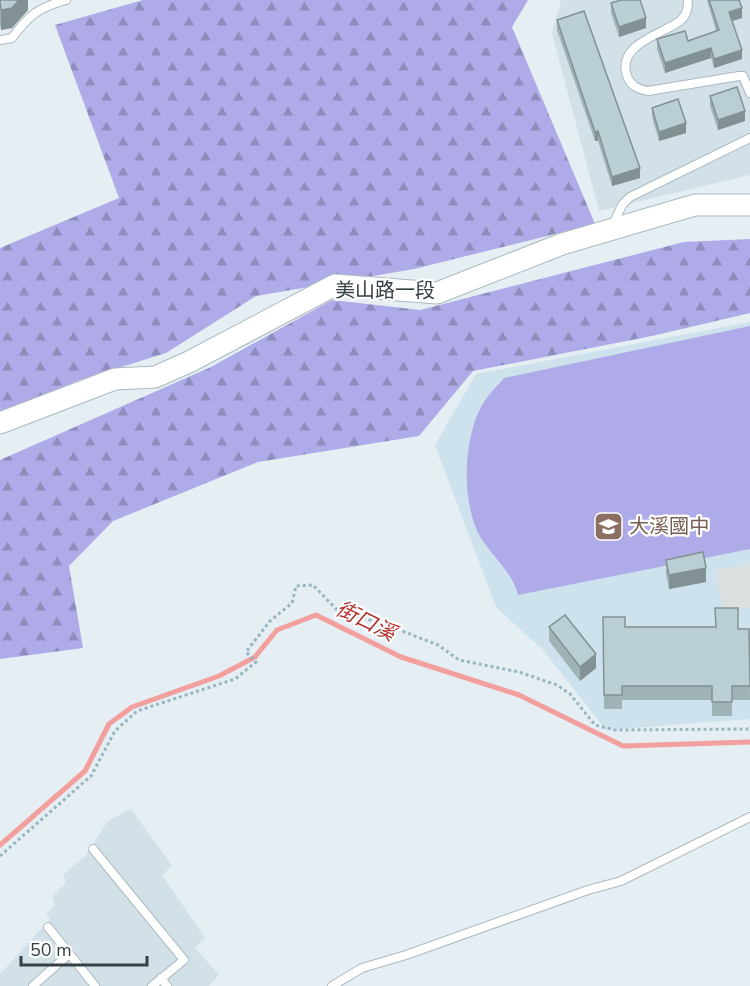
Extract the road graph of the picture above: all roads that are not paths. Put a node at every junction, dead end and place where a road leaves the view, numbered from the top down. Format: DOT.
graph roads {
  1 [pos="66,0"];
  2 [pos="688,0"];
  3 [pos="0,40"];
  4 [pos="750,93"];
  5 [pos="750,138"];
  6 [pos="750,205"];
  7 [pos="610,230"];
  8 [pos="0,423"];
  9 [pos="750,817"];
  10 [pos="93,849"];
  11 [pos="48,927"];
  12 [pos="69,954"];
  13 [pos="164,982"];
  14 [pos="33,986"];
  15 [pos="95,986"];
  16 [pos="152,986"];
  17 [pos="332,986"];
  1 -- 3 [label="lane"];
  2 -- 4 [label="lane"];
  5 -- 7 [label="lane"];
  6 -- 7 [label="street, 美山路一段"];
  7 -- 8 [label="street, 美山路一段"];
  9 -- 17 [label="lane"];
  10 -- 13 [label="lane"];
  11 -- 12 [label="lane"];
  12 -- 14 [label="lane"];
  12 -- 15 [label="lane"];
  13 -- 16 [label="lane"];
}
